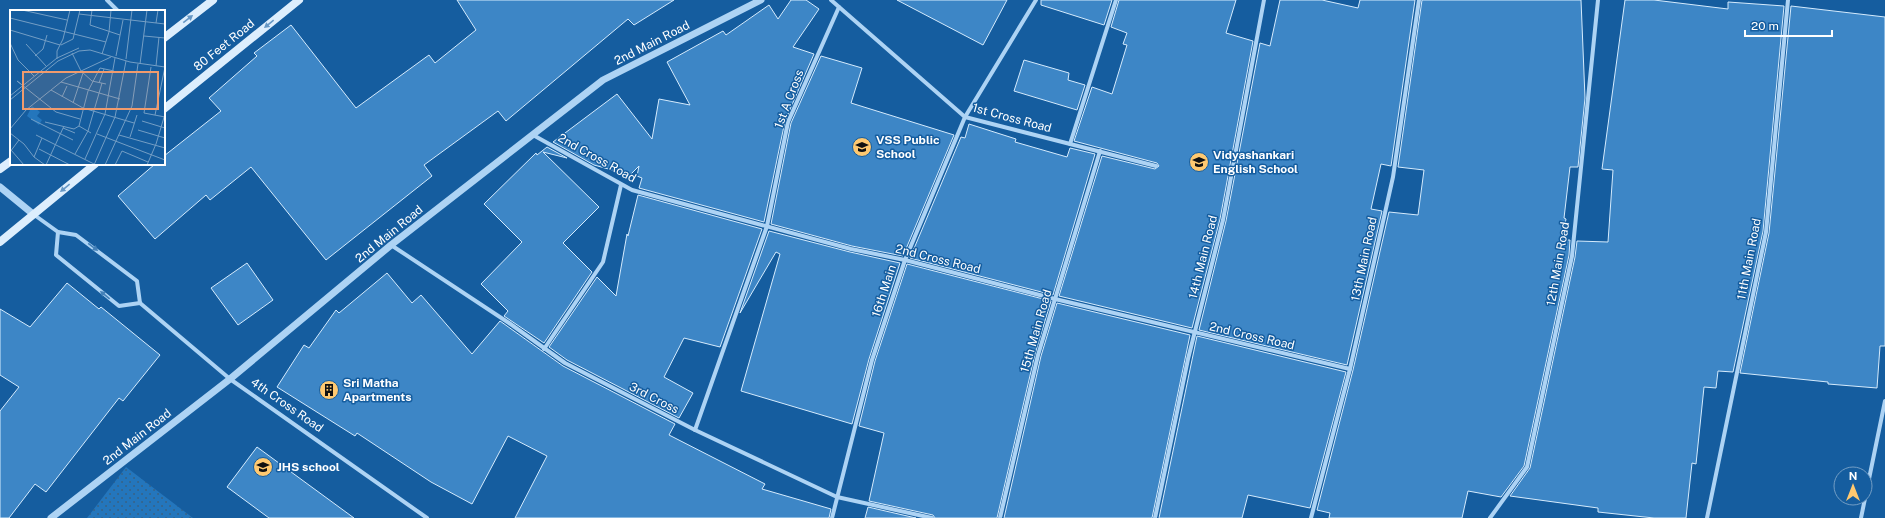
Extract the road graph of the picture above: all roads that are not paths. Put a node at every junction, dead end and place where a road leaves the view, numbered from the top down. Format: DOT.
graph roads {
  1 [pos="106,0"];
  2 [pos="213,0"];
  3 [pos="299,0"];
  4 [pos="761,0"];
  5 [pos="831,0"];
  6 [pos="1036,0"];
  7 [pos="1116,0"];
  8 [pos="1264,0"];
  9 [pos="1419,0"];
  10 [pos="1598,0"];
  11 [pos="1788,0"];
  12 [pos="839,7"];
  13 [pos="117,10"];
  14 [pos="165,37"];
  15 [pos="165,107"];
  16 [pos="965,117"];
  17 [pos="533,135"];
  18 [pos="1070,144"];
  19 [pos="1100,152"];
  20 [pos="10,161"];
  21 [pos="94,165"];
  22 [pos="1156,166"];
  23 [pos="0,169"];
  24 [pos="621,184"];
  25 [pos="0,187"];
  26 [pos="33,214"];
  27 [pos="767,226"];
  28 [pos="58,232"];
  29 [pos="0,242"];
  30 [pos="392,245"];
  31 [pos="906,260"];
  32 [pos="1055,300"];
  33 [pos="140,303"];
  34 [pos="1195,333"];
  35 [pos="544,349"];
  36 [pos="1350,369"];
  37 [pos="230,378"];
  38 [pos="1885,400"];
  39 [pos="695,430"];
  40 [pos="837,497"];
  41 [pos="51,518"];
  42 [pos="427,518"];
  43 [pos="832,518"];
  44 [pos="932,518"];
  45 [pos="1000,518"];
  46 [pos="1155,518"];
  47 [pos="1311,518"];
  48 [pos="1490,518"];
  49 [pos="1707,518"];
  50 [pos="1862,518"];
  1 -- 13 [label="street"];
  14 -- 2 [label="main road, one-way"];
  3 -- 15 [label="main road, 80 Feet Road, one-way"];
  4 -- 17 [label="street, 2nd Main Road"];
  5 -- 12 [label="street, 1st Cross Road"];
  6 -- 16 [label="street, 16th Main"];
  7 -- 18 [label="street"];
  8 -- 34 [label="street, 14th Main Road"];
  9 -- 36 [label="street, 13th Main Road"];
  10 -- 48 [label="street, 12th Main Road"];
  11 -- 49 [label="street, 11th Main Road"];
  12 -- 16 [label="street, 1st Cross Road"];
  12 -- 27 [label="street, 1st A Cross"];
  16 -- 18 [label="street, 1st Cross Road"];
  16 -- 31 [label="street, 16th Main"];
  17 -- 24 [label="street, 2nd Cross Road"];
  17 -- 30 [label="street, 2nd Main Road"];
  18 -- 19 [label="street, 1st Cross Road"];
  19 -- 22 [label="street, 1st Cross Road"];
  19 -- 32 [label="street, 15th Main Road"];
  20 -- 23 [label="main road"];
  21 -- 26 [label="main road, one-way"];
  24 -- 27 [label="street, 2nd Cross Road"];
  24 -- 35 [label="street"];
  25 -- 26 [label="street"];
  26 -- 28 [label="street"];
  26 -- 29 [label="main road"];
  27 -- 31 [label="street, 2nd Cross Road"];
  27 -- 39 [label="street, 1st A Cross"];
  28 -- 33 [label="street, one-way"];
  33 -- 28 [label="street, one-way"];
  30 -- 35 [label="street, 3rd Cross"];
  30 -- 37 [label="street, 2nd Main Road"];
  31 -- 32 [label="street, 2nd Cross Road"];
  31 -- 40 [label="street, 16th Main"];
  32 -- 34 [label="street, 2nd Cross Road"];
  32 -- 45 [label="street, 15th Main Road"];
  33 -- 37 [label="street, 4th Cross Road"];
  34 -- 36 [label="street, 2nd Cross Road"];
  34 -- 46 [label="street, 14th Main Road"];
  35 -- 39 [label="street, 3rd Cross"];
  36 -- 47 [label="street, 13th Main Road"];
  37 -- 41 [label="street, 2nd Main Road"];
  37 -- 42 [label="street, 4th Cross Road"];
  38 -- 50 [label="street"];
  39 -- 40 [label="street, 3rd Cross"];
  40 -- 43 [label="street, 16th Main"];
  40 -- 44 [label="street, 3rd Cross"];
}
